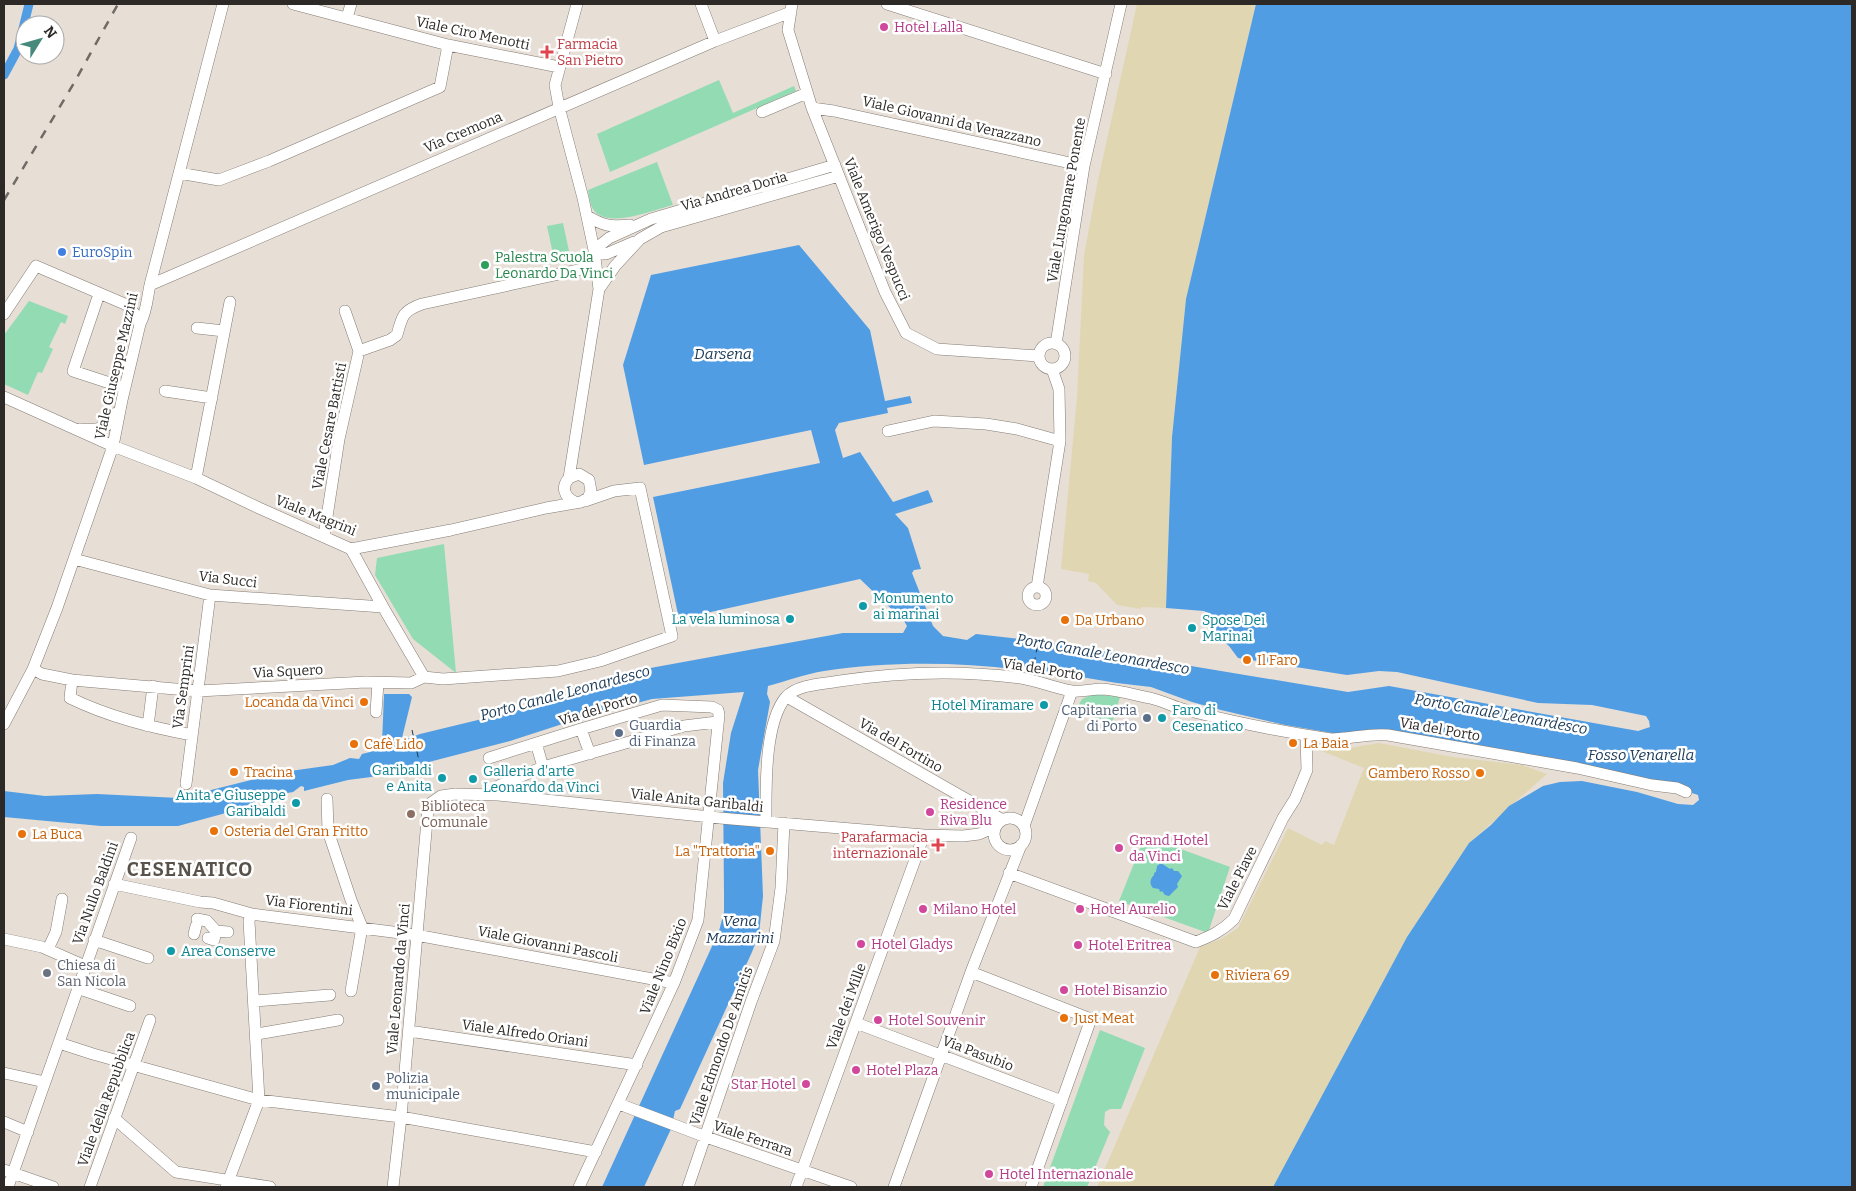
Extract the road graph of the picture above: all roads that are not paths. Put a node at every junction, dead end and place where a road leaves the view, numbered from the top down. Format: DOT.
graph roads {
  1 [pos="223,4"];
  2 [pos="293,4"];
  3 [pos="352,4"];
  4 [pos="577,4"];
  5 [pos="701,4"];
  6 [pos="887,4"];
  7 [pos="1121,4"];
  8 [pos="791,8"];
  9 [pos="348,18"];
  10 [pos="715,41"];
  11 [pos="448,44"];
  12 [pos="560,67"];
  13 [pos="1106,74"];
  14 [pos="807,93"];
  15 [pos="559,107"];
  16 [pos="812,108"];
  17 [pos="762,112"];
  18 [pos="1084,166"];
  19 [pos="837,171"];
  20 [pos="179,173"];
  21 [pos="697,211"];
  22 [pos="587,216"];
  23 [pos="636,225"];
  24 [pos="640,239"];
  25 [pos="594,250"];
  26 [pos="596,266"];
  27 [pos="149,286"];
  28 [pos="599,289"];
  29 [pos="99,294"];
  30 [pos="230,302"];
  31 [pos="127,305"];
  32 [pos="345,311"];
  33 [pos="4,314"];
  34 [pos="140,324"];
  35 [pos="197,328"];
  36 [pos="224,331"];
  37 [pos="1056,344"];
  38 [pos="359,351"];
  39 [pos="1039,356"];
  40 [pos="1052,369"];
  41 [pos="125,388"];
  42 [pos="165,392"];
  43 [pos="4,397"];
  44 [pos="212,398"];
  45 [pos="122,400"];
  46 [pos="67,425"];
  47 [pos="888,430"];
  48 [pos="1060,441"];
  49 [pos="113,446"];
  50 [pos="196,478"];
  51 [pos="571,480"];
  52 [pos="591,483"];
  53 [pos="614,491"];
  54 [pos="580,501"];
  55 [pos="546,508"];
  56 [pos="324,536"];
  57 [pos="351,548"];
  58 [pos="74,560"];
  59 [pos="1038,587"];
  60 [pos="210,595"];
  61 [pos="383,608"];
  62 [pos="411,657"];
  63 [pos="33,669"];
  64 [pos="424,677"];
  65 [pos="72,680"];
  66 [pos="378,683"];
  67 [pos="411,683"];
  68 [pos="153,686"];
  69 [pos="198,691"];
  70 [pos="1072,691"];
  71 [pos="787,697"];
  72 [pos="718,710"];
  73 [pos="376,712"];
  74 [pos="717,722"];
  75 [pos="4,724"];
  76 [pos="148,726"];
  77 [pos="581,729"];
  78 [pos="192,735"];
  79 [pos="1306,735"];
  80 [pos="536,744"];
  81 [pos="590,754"];
  82 [pos="489,758"];
  83 [pos="543,767"];
  84 [pos="186,784"];
  85 [pos="1686,792"];
  86 [pos="498,795"];
  87 [pos="327,799"];
  88 [pos="431,803"];
  89 [pos="708,816"];
  90 [pos="766,822"];
  91 [pos="784,823"];
  92 [pos="998,823"];
  93 [pos="1024,826"];
  94 [pos="924,835"];
  95 [pos="962,836"];
  96 [pos="131,838"];
  97 [pos="999,845"];
  98 [pos="1021,845"];
  99 [pos="1009,874"];
  100 [pos="114,884"];
  101 [pos="62,899"];
  102 [pos="251,914"];
  103 [pos="196,926"];
  104 [pos="362,926"];
  105 [pos="228,932"];
  106 [pos="416,934"];
  107 [pos="4,939"];
  108 [pos="94,940"];
  109 [pos="48,949"];
  110 [pos="148,958"];
  111 [pos="85,966"];
  112 [pos="971,972"];
  113 [pos="674,983"];
  114 [pos="77,988"];
  115 [pos="351,991"];
  116 [pos="330,995"];
  117 [pos="255,1001"];
  118 [pos="130,1006"];
  119 [pos="150,1020"];
  120 [pos="338,1020"];
  121 [pos="856,1023"];
  122 [pos="409,1031"];
  123 [pos="257,1034"];
  124 [pos="59,1043"];
  125 [pos="940,1055"];
  126 [pos="134,1065"];
  127 [pos="637,1065"];
  128 [pos="4,1073"];
  129 [pos="45,1082"];
  130 [pos="259,1100"];
  131 [pos="1062,1101"];
  132 [pos="622,1105"];
  133 [pos="401,1117"];
  134 [pos="114,1118"];
  135 [pos="4,1122"];
  136 [pos="28,1132"];
  137 [pos="706,1137"];
  138 [pos="596,1152"];
  139 [pos="802,1171"];
  140 [pos="9,1172"];
  141 [pos="227,1184"];
  142 [pos="8,1187"];
  143 [pos="53,1187"];
  144 [pos="90,1187"];
  145 [pos="270,1187"];
  146 [pos="393,1187"];
  147 [pos="579,1187"];
  148 [pos="688,1187"];
  149 [pos="796,1187"];
  150 [pos="851,1187"];
  151 [pos="894,1187"];
  152 [pos="1030,1187"];
  1 -- 20 [label="street, Viale Giuseppe Mazzini"];
  2 -- 9 [label="street, Viale Ciro Menotti"];
  3 -- 9 [label="street"];
  4 -- 12 [label="street"];
  5 -- 10 [label="street"];
  6 -- 13 [label="street"];
  7 -- 13 [label="street, Viale Lungomare Ponente"];
  8 -- 10 [label="street, Via Cremona"];
  8 -- 14 [label="street, Viale Amerigo Vespucci"];
  9 -- 11 [label="street, Viale Ciro Menotti"];
  10 -- 15 [label="street, Via Cremona"];
  11 -- 12 [label="street, Viale Ciro Menotti"];
  11 -- 20 [label="street"];
  12 -- 15 [label="street"];
  13 -- 18 [label="street, Viale Lungomare Ponente"];
  14 -- 16 [label="street, Viale Amerigo Vespucci"];
  14 -- 17 [label="street"];
  15 -- 22 [label="street"];
  15 -- 27 [label="street, Via Cremona"];
  16 -- 18 [label="street, Viale Giovanni da Verazzano"];
  16 -- 19 [label="street, Viale Amerigo Vespucci"];
  18 -- 37 [label="street, Viale Lungomare Ponente"];
  19 -- 21 [label="street, Via Andrea Doria"];
  19 -- 39 [label="street, Viale Amerigo Vespucci"];
  20 -- 27 [label="street, Viale Giuseppe Mazzini"];
  21 -- 23 [label="street, Via Andrea Doria"];
  21 -- 24 [label="street, Via Andrea Doria"];
  22 -- 23 [label="street, Via Andrea Doria"];
  22 -- 25 [label="street"];
  23 -- 25 [label="street, Via Andrea Doria"];
  24 -- 25 [label="street, Via Andrea Doria"];
  24 -- 28 [label="street, Via Andrea Doria"];
  25 -- 26 [label="street"];
  26 -- 28 [label="street"];
  26 -- 38 [label="street, Viale Cesare Battisti"];
  27 -- 31 [label="street"];
  27 -- 34 [label="street, Viale Giuseppe Mazzini"];
  28 -- 51 [label="street"];
  29 -- 31 [label="street"];
  29 -- 33 [label="street"];
  29 -- 41 [label="street"];
  30 -- 36 [label="street"];
  31 -- 34 [label="street"];
  32 -- 38 [label="street, Viale Cesare Battisti"];
  34 -- 41 [label="street, Viale Giuseppe Mazzini"];
  35 -- 36 [label="street"];
  36 -- 44 [label="street"];
  37 -- 39 [label="street"];
  37 -- 40 [label="street, Viale Lungomare Ponente"];
  38 -- 56 [label="street, Viale Cesare Battisti"];
  39 -- 40 [label="street"];
  40 -- 48 [label="street"];
  41 -- 45 [label="street, Viale Giuseppe Mazzini"];
  42 -- 44 [label="street"];
  43 -- 46 [label="street"];
  44 -- 50 [label="street"];
  45 -- 46 [label="street"];
  45 -- 49 [label="street, Viale Giuseppe Mazzini"];
  46 -- 49 [label="street, Viale Magrini"];
  47 -- 48 [label="street"];
  48 -- 59 [label="street"];
  49 -- 50 [label="street, Viale Magrini"];
  49 -- 58 [label="street, Viale Giuseppe Mazzini"];
  50 -- 56 [label="street, Viale Magrini"];
  51 -- 52 [label="street"];
  51 -- 54 [label="street"];
  51 -- 55 [label="street"];
  52 -- 53 [label="street, Viale Magrini"];
  52 -- 54 [label="street"];
  53 -- 54 [label="street, Viale Magrini"];
  53 -- 64 [label="street, Viale Magrini"];
  54 -- 55 [label="street, Viale Magrini"];
  55 -- 57 [label="street, Viale Magrini"];
  56 -- 57 [label="street, Viale Magrini"];
  57 -- 61 [label="street"];
  58 -- 60 [label="street, Via Succi"];
  58 -- 63 [label="street, Viale Giuseppe Mazzini"];
  60 -- 61 [label="street, Via Succi"];
  60 -- 69 [label="street, Via Semprini"];
  61 -- 62 [label="street"];
  62 -- 64 [label="street"];
  62 -- 67 [label="street"];
  63 -- 65 [label="street, Via Squero"];
  63 -- 75 [label="street, Viale Giuseppe Mazzini"];
  64 -- 67 [label="street, Via Squero"];
  65 -- 68 [label="street, Via Squero"];
  65 -- 76 [label="street"];
  66 -- 67 [label="street, Via Squero"];
  66 -- 69 [label="street, Via Squero"];
  66 -- 73 [label="street"];
  68 -- 69 [label="street, Via Squero"];
  68 -- 76 [label="street"];
  69 -- 78 [label="street, Via Semprini"];
  70 -- 71 [label="street, Via del Porto"];
  70 -- 79 [label="street, Via del Porto"];
  70 -- 93 [label="street"];
  71 -- 90 [label="street"];
  71 -- 92 [label="street, Via del Fortino"];
  72 -- 74 [label="street, Viale Nino Bixio"];
  72 -- 77 [label="street, Via del Porto"];
  74 -- 81 [label="street"];
  74 -- 89 [label="street, Viale Nino Bixio"];
  76 -- 78 [label="street"];
  77 -- 80 [label="street, Via del Porto"];
  77 -- 81 [label="street"];
  78 -- 84 [label="street, Via Semprini"];
  79 -- 85 [label="street, Via del Porto"];
  79 -- 99 [label="street, Viale Piave"];
  80 -- 82 [label="street, Via del Porto"];
  80 -- 83 [label="street"];
  81 -- 83 [label="street"];
  83 -- 86 [label="street"];
  86 -- 88 [label="street, Viale Anita Garibaldi"];
  86 -- 89 [label="street, Viale Anita Garibaldi"];
  87 -- 104 [label="street"];
  88 -- 106 [label="street, Viale Leonardo da Vinci"];
  89 -- 90 [label="street, Viale Anita Garibaldi"];
  89 -- 113 [label="street, Viale Nino Bixio"];
  90 -- 91 [label="street, Viale Anita Garibaldi"];
  91 -- 94 [label="street, Viale Anita Garibaldi"];
  91 -- 137 [label="street, Viale Edmondo De Amicis"];
  92 -- 93 [label="street"];
  92 -- 95 [label="street, Viale Anita Garibaldi"];
  92 -- 97 [label="street"];
  93 -- 98 [label="street"];
  94 -- 95 [label="street, Viale Anita Garibaldi"];
  94 -- 121 [label="street, Viale dei Mille"];
  95 -- 97 [label="street, Viale Anita Garibaldi"];
  96 -- 100 [label="street, Via Nullo Baldini"];
  97 -- 98 [label="street"];
  97 -- 99 [label="street"];
  98 -- 99 [label="street"];
  99 -- 112 [label="street"];
  100 -- 102 [label="street, Via Fiorentini"];
  100 -- 108 [label="street, Via Nullo Baldini"];
  101 -- 109 [label="street"];
  102 -- 104 [label="street, Via Fiorentini"];
  102 -- 117 [label="street"];
  103 -- 105 [label="street"];
  104 -- 106 [label="street, Via Fiorentini"];
  104 -- 115 [label="street, Via Fiorentini"];
  106 -- 113 [label="street, Viale Giovanni Pascoli"];
  106 -- 122 [label="street, Viale Leonardo da Vinci"];
  107 -- 109 [label="street"];
  108 -- 110 [label="street"];
  108 -- 111 [label="street, Via Nullo Baldini"];
  109 -- 111 [label="street"];
  111 -- 114 [label="street, Via Nullo Baldini"];
  112 -- 125 [label="street"];
  112 -- 131 [label="street"];
  113 -- 127 [label="street, Viale Nino Bixio"];
  114 -- 118 [label="street"];
  114 -- 124 [label="street, Via Nullo Baldini"];
  116 -- 117 [label="street"];
  117 -- 123 [label="street"];
  119 -- 126 [label="street, Viale della Repubblica"];
  120 -- 123 [label="street"];
  121 -- 125 [label="street, Via Pasubio"];
  121 -- 139 [label="street, Viale dei Mille"];
  122 -- 127 [label="street, Viale Alfredo Oriani"];
  122 -- 133 [label="street, Viale Leonardo da Vinci"];
  123 -- 130 [label="street"];
  124 -- 126 [label="street"];
  124 -- 129 [label="street, Via Nullo Baldini"];
  125 -- 131 [label="street, Via Pasubio"];
  125 -- 151 [label="street"];
  126 -- 130 [label="street"];
  126 -- 134 [label="street, Viale della Repubblica"];
  127 -- 132 [label="street, Viale Nino Bixio"];
  128 -- 129 [label="street"];
  129 -- 136 [label="street, Via Nullo Baldini"];
  130 -- 133 [label="street"];
  130 -- 141 [label="street"];
  131 -- 152 [label="street"];
  132 -- 137 [label="street, Viale Ferrara"];
  132 -- 138 [label="street, Viale Nino Bixio"];
  133 -- 138 [label="street"];
  133 -- 146 [label="street, Viale Leonardo da Vinci"];
  134 -- 141 [label="street"];
  134 -- 144 [label="street, Viale della Repubblica"];
  135 -- 136 [label="street"];
  136 -- 140 [label="street, Via Nullo Baldini"];
  137 -- 139 [label="street, Viale Ferrara"];
  137 -- 148 [label="street, Viale Edmondo De Amicis"];
  138 -- 147 [label="street, Viale Nino Bixio"];
  139 -- 149 [label="street, Viale dei Mille"];
  139 -- 150 [label="street, Viale Ferrara"];
  140 -- 142 [label="street, Via Nullo Baldini"];
  140 -- 143 [label="street"];
  141 -- 145 [label="street"];
}
